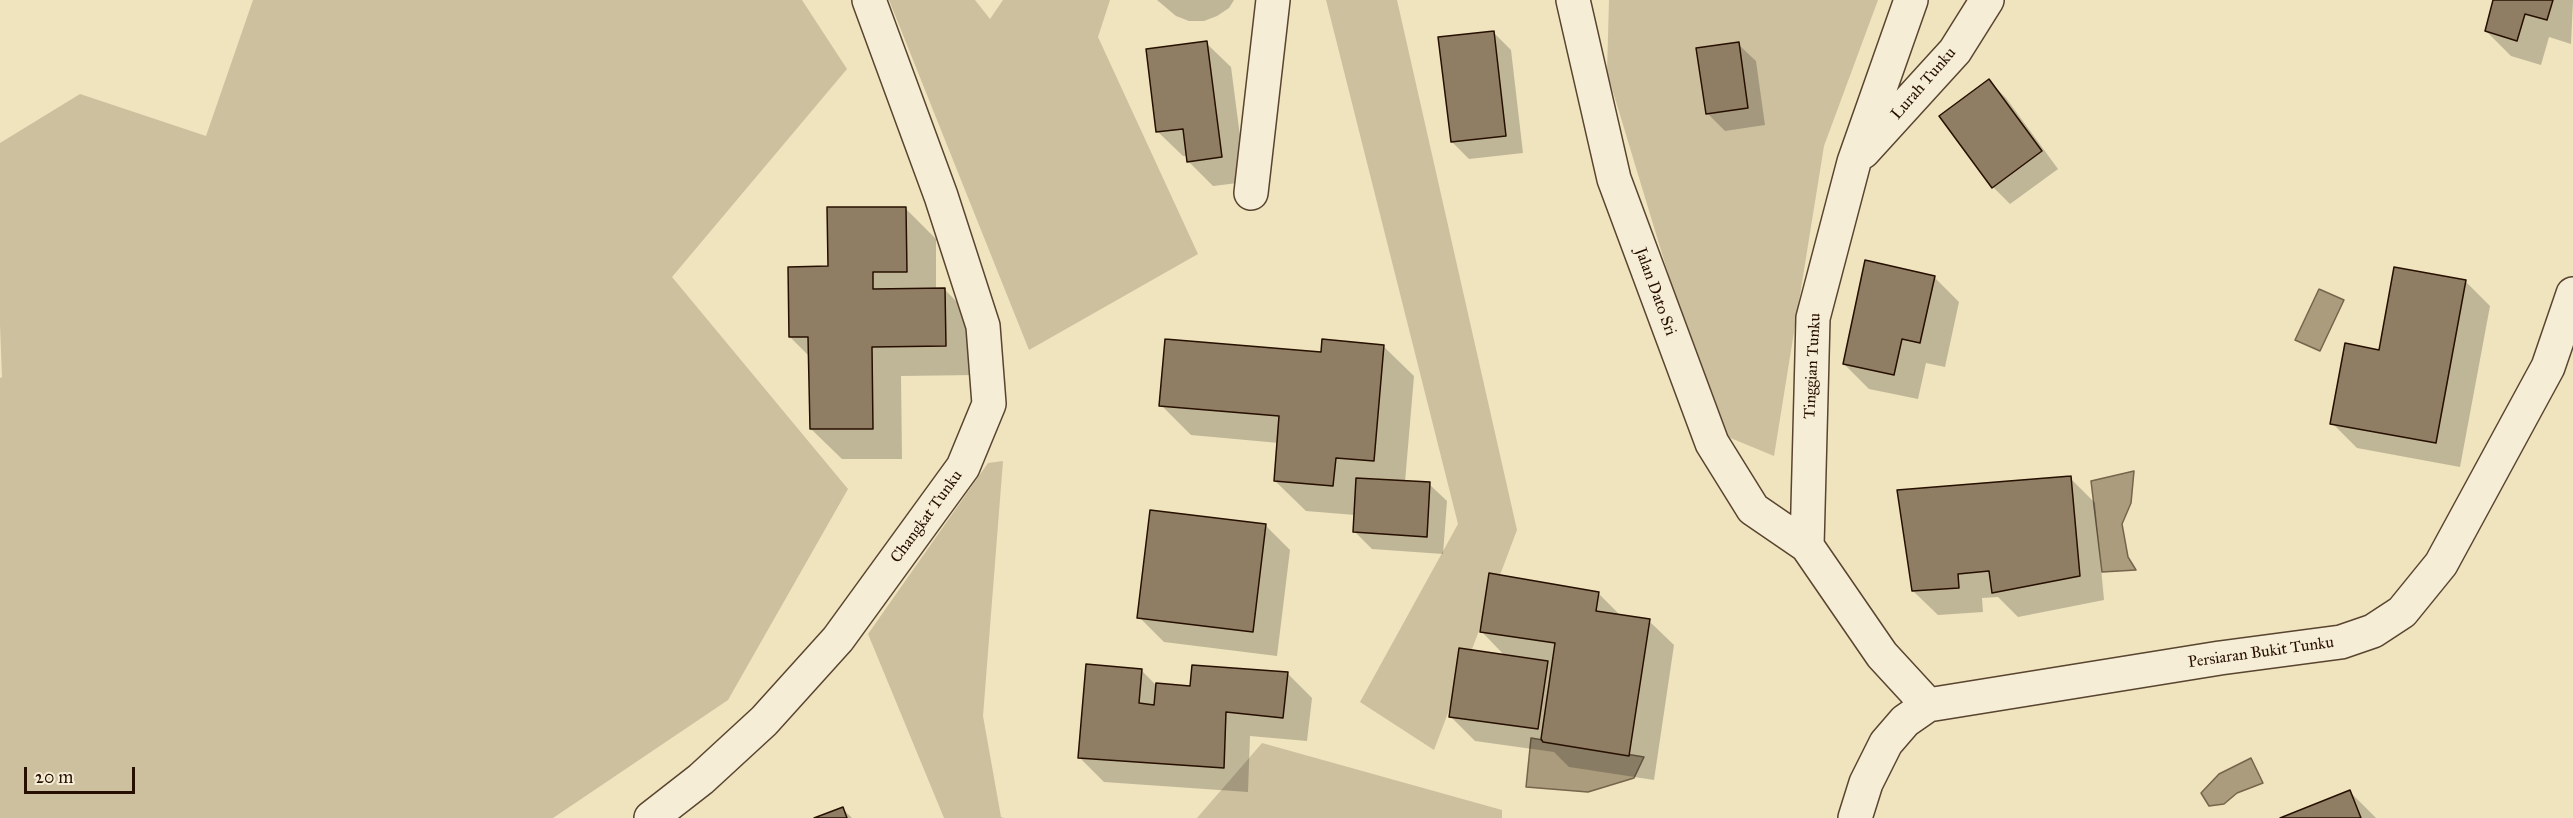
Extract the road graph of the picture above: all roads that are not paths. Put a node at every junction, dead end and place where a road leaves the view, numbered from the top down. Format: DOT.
graph roads {
  1 [pos="869,0"];
  2 [pos="1273,0"];
  3 [pos="1573,0"];
  4 [pos="1911,0"];
  5 [pos="1987,0"];
  6 [pos="1854,162"];
  7 [pos="1251,193"];
  8 [pos="2573,294"];
  9 [pos="1807,546"];
  10 [pos="1928,705"];
  11 [pos="651,818"];
  12 [pos="1855,818"];
  1 -- 11 [label="street, Changkat Tunku"];
  2 -- 7 [label="street"];
  3 -- 9 [label="street, Jalan Dato Sri"];
  4 -- 6 [label="street, Tinggian Tunku"];
  5 -- 6 [label="street, Lurah Tunku"];
  6 -- 9 [label="street, Tinggian Tunku"];
  8 -- 10 [label="street, Persiaran Bukit Tunku"];
  9 -- 10 [label="street"];
  10 -- 12 [label="street, Persiaran Bukit Tunku"];
}
